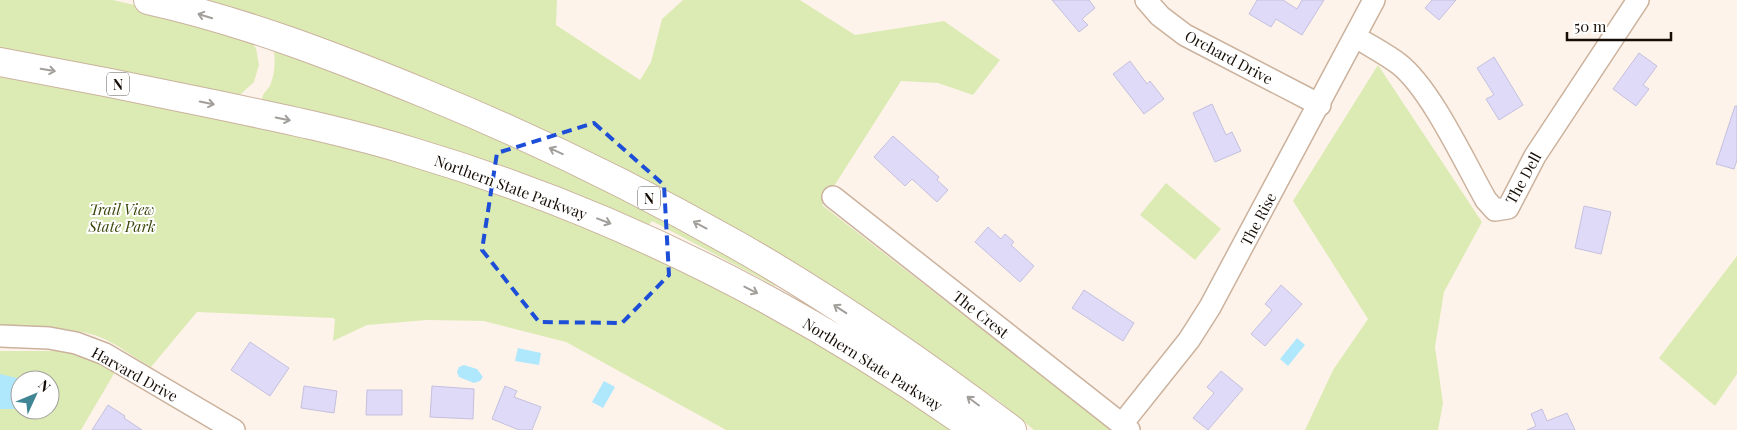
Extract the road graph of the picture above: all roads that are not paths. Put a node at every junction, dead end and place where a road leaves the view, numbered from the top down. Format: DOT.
graph roads {
  1 [pos="148,0"];
  2 [pos="1146,0"];
  3 [pos="1374,0"];
  4 [pos="1638,0"];
  5 [pos="1356,38"];
  6 [pos="0,62"];
  7 [pos="1320,105"];
  8 [pos="833,197"];
  9 [pos="0,336"];
  10 [pos="1126,427"];
  11 [pos="234,430"];
  12 [pos="975,430"];
  13 [pos="1012,430"];
  13 -- 1 [label="highway, Northern State Parkway / N, one-way"];
  2 -- 7 [label="street, Orchard Drive"];
  3 -- 5 [label="street, The Rise"];
  4 -- 5 [label="street, The Dell"];
  5 -- 7 [label="street, The Rise"];
  6 -- 12 [label="highway, Northern State Parkway / N, one-way"];
  7 -- 10 [label="street, The Rise"];
  8 -- 10 [label="street, The Crest"];
  9 -- 11 [label="street, Harvard Drive"];
}
